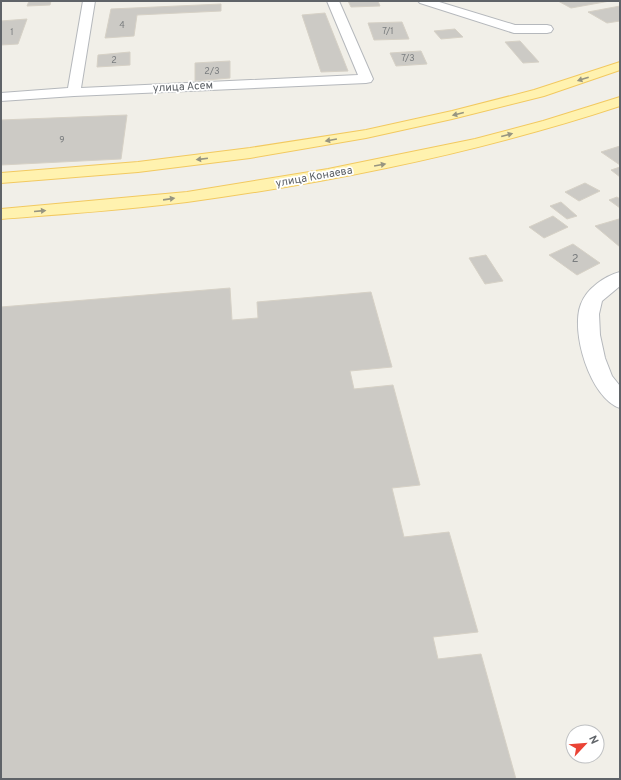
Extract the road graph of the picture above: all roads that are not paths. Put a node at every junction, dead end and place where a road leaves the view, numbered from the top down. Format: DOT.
graph roads {
  1 [pos="89,1"];
  2 [pos="333,1"];
  3 [pos="424,1"];
  4 [pos="547,29"];
  5 [pos="620,66"];
  6 [pos="620,78"];
  7 [pos="74,92"];
  8 [pos="1,96"];
  9 [pos="620,101"];
  10 [pos="620,114"];
  11 [pos="1,178"];
  12 [pos="1,190"];
  13 [pos="1,214"];
  14 [pos="1,228"];
  15 [pos="620,278"];
  16 [pos="620,399"];
  1 -- 7 [label="street"];
  2 -- 7 [label="street, улица Асем"];
  3 -- 4 [label="street"];
  5 -- 11 [label="main road, one-way"];
  6 -- 12 [label="main road, улица Конаева"];
  7 -- 8 [label="street, улица Асем"];
  13 -- 9 [label="main road, улица Конаева, one-way"];
  10 -- 14 [label="main road"];
  15 -- 16 [label="street"];
}
